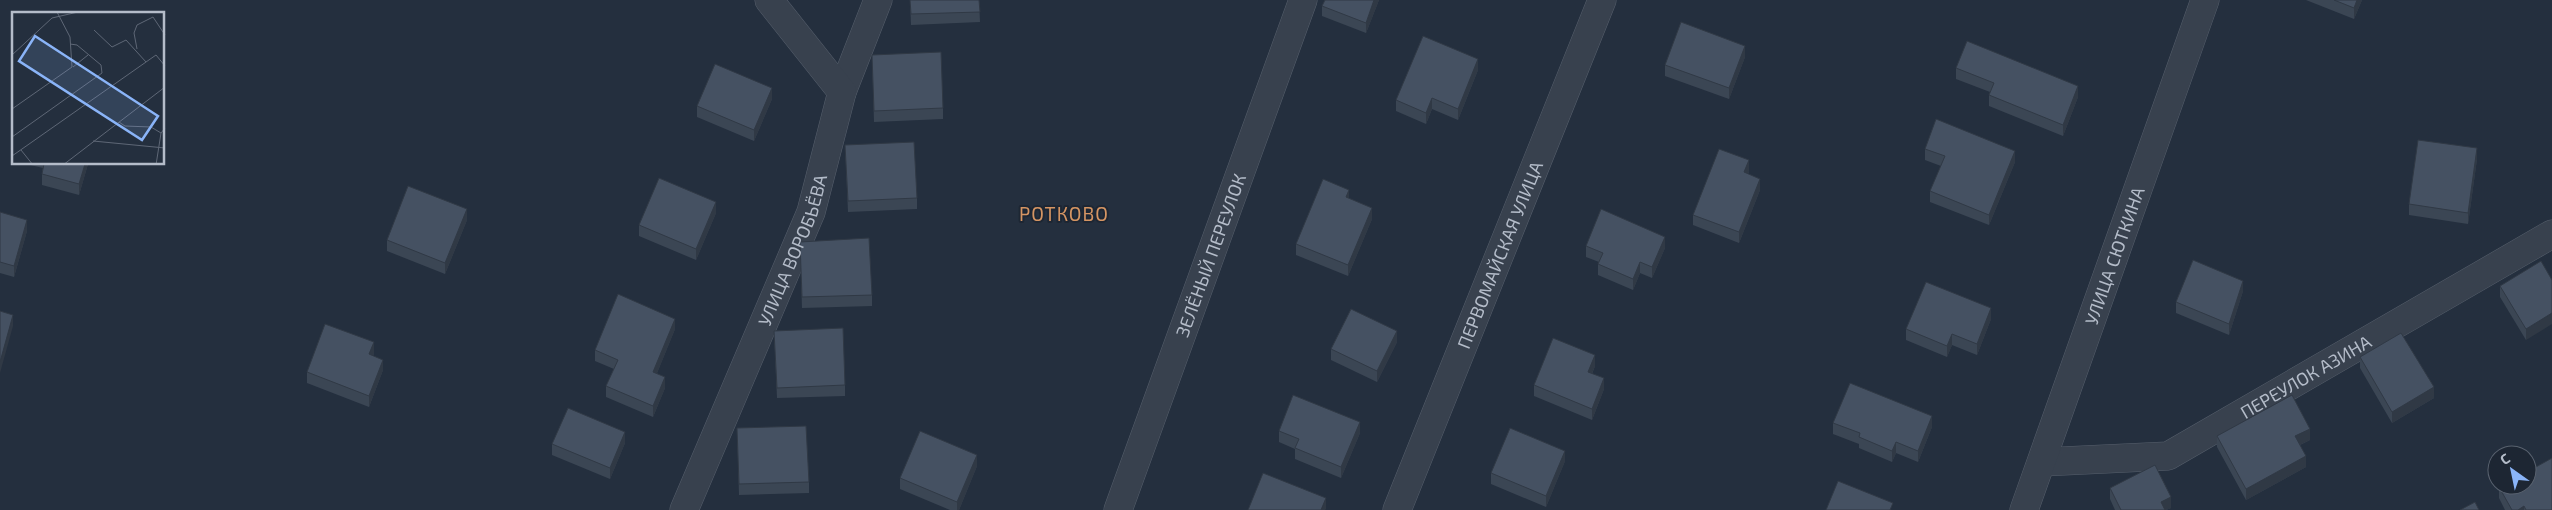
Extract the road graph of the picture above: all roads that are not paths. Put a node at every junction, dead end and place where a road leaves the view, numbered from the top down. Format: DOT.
graph roads {
  1 [pos="769,0"];
  2 [pos="878,0"];
  3 [pos="1303,0"];
  4 [pos="1602,0"];
  5 [pos="2205,0"];
  6 [pos="842,92"];
  7 [pos="2552,234"];
  8 [pos="2042,462"];
  9 [pos="684,510"];
  10 [pos="1118,510"];
  11 [pos="1397,510"];
  12 [pos="2024,510"];
  1 -- 6 [label="street"];
  2 -- 6 [label="street, УЛИЦА ВОРОБЬЁВА"];
  3 -- 10 [label="street, ЗЕЛЁНЫЙ ПЕРЕУЛОК"];
  4 -- 11 [label="street, ПЕРВОМАЙСКАЯ УЛИЦА"];
  5 -- 8 [label="street, УЛИЦА СЮТКИНА"];
  6 -- 9 [label="street, УЛИЦА ВОРОБЬЁВА"];
  7 -- 8 [label="street, ПЕРЕУЛОК АЗИНА"];
  8 -- 12 [label="street, УЛИЦА СЮТКИНА"];
}
